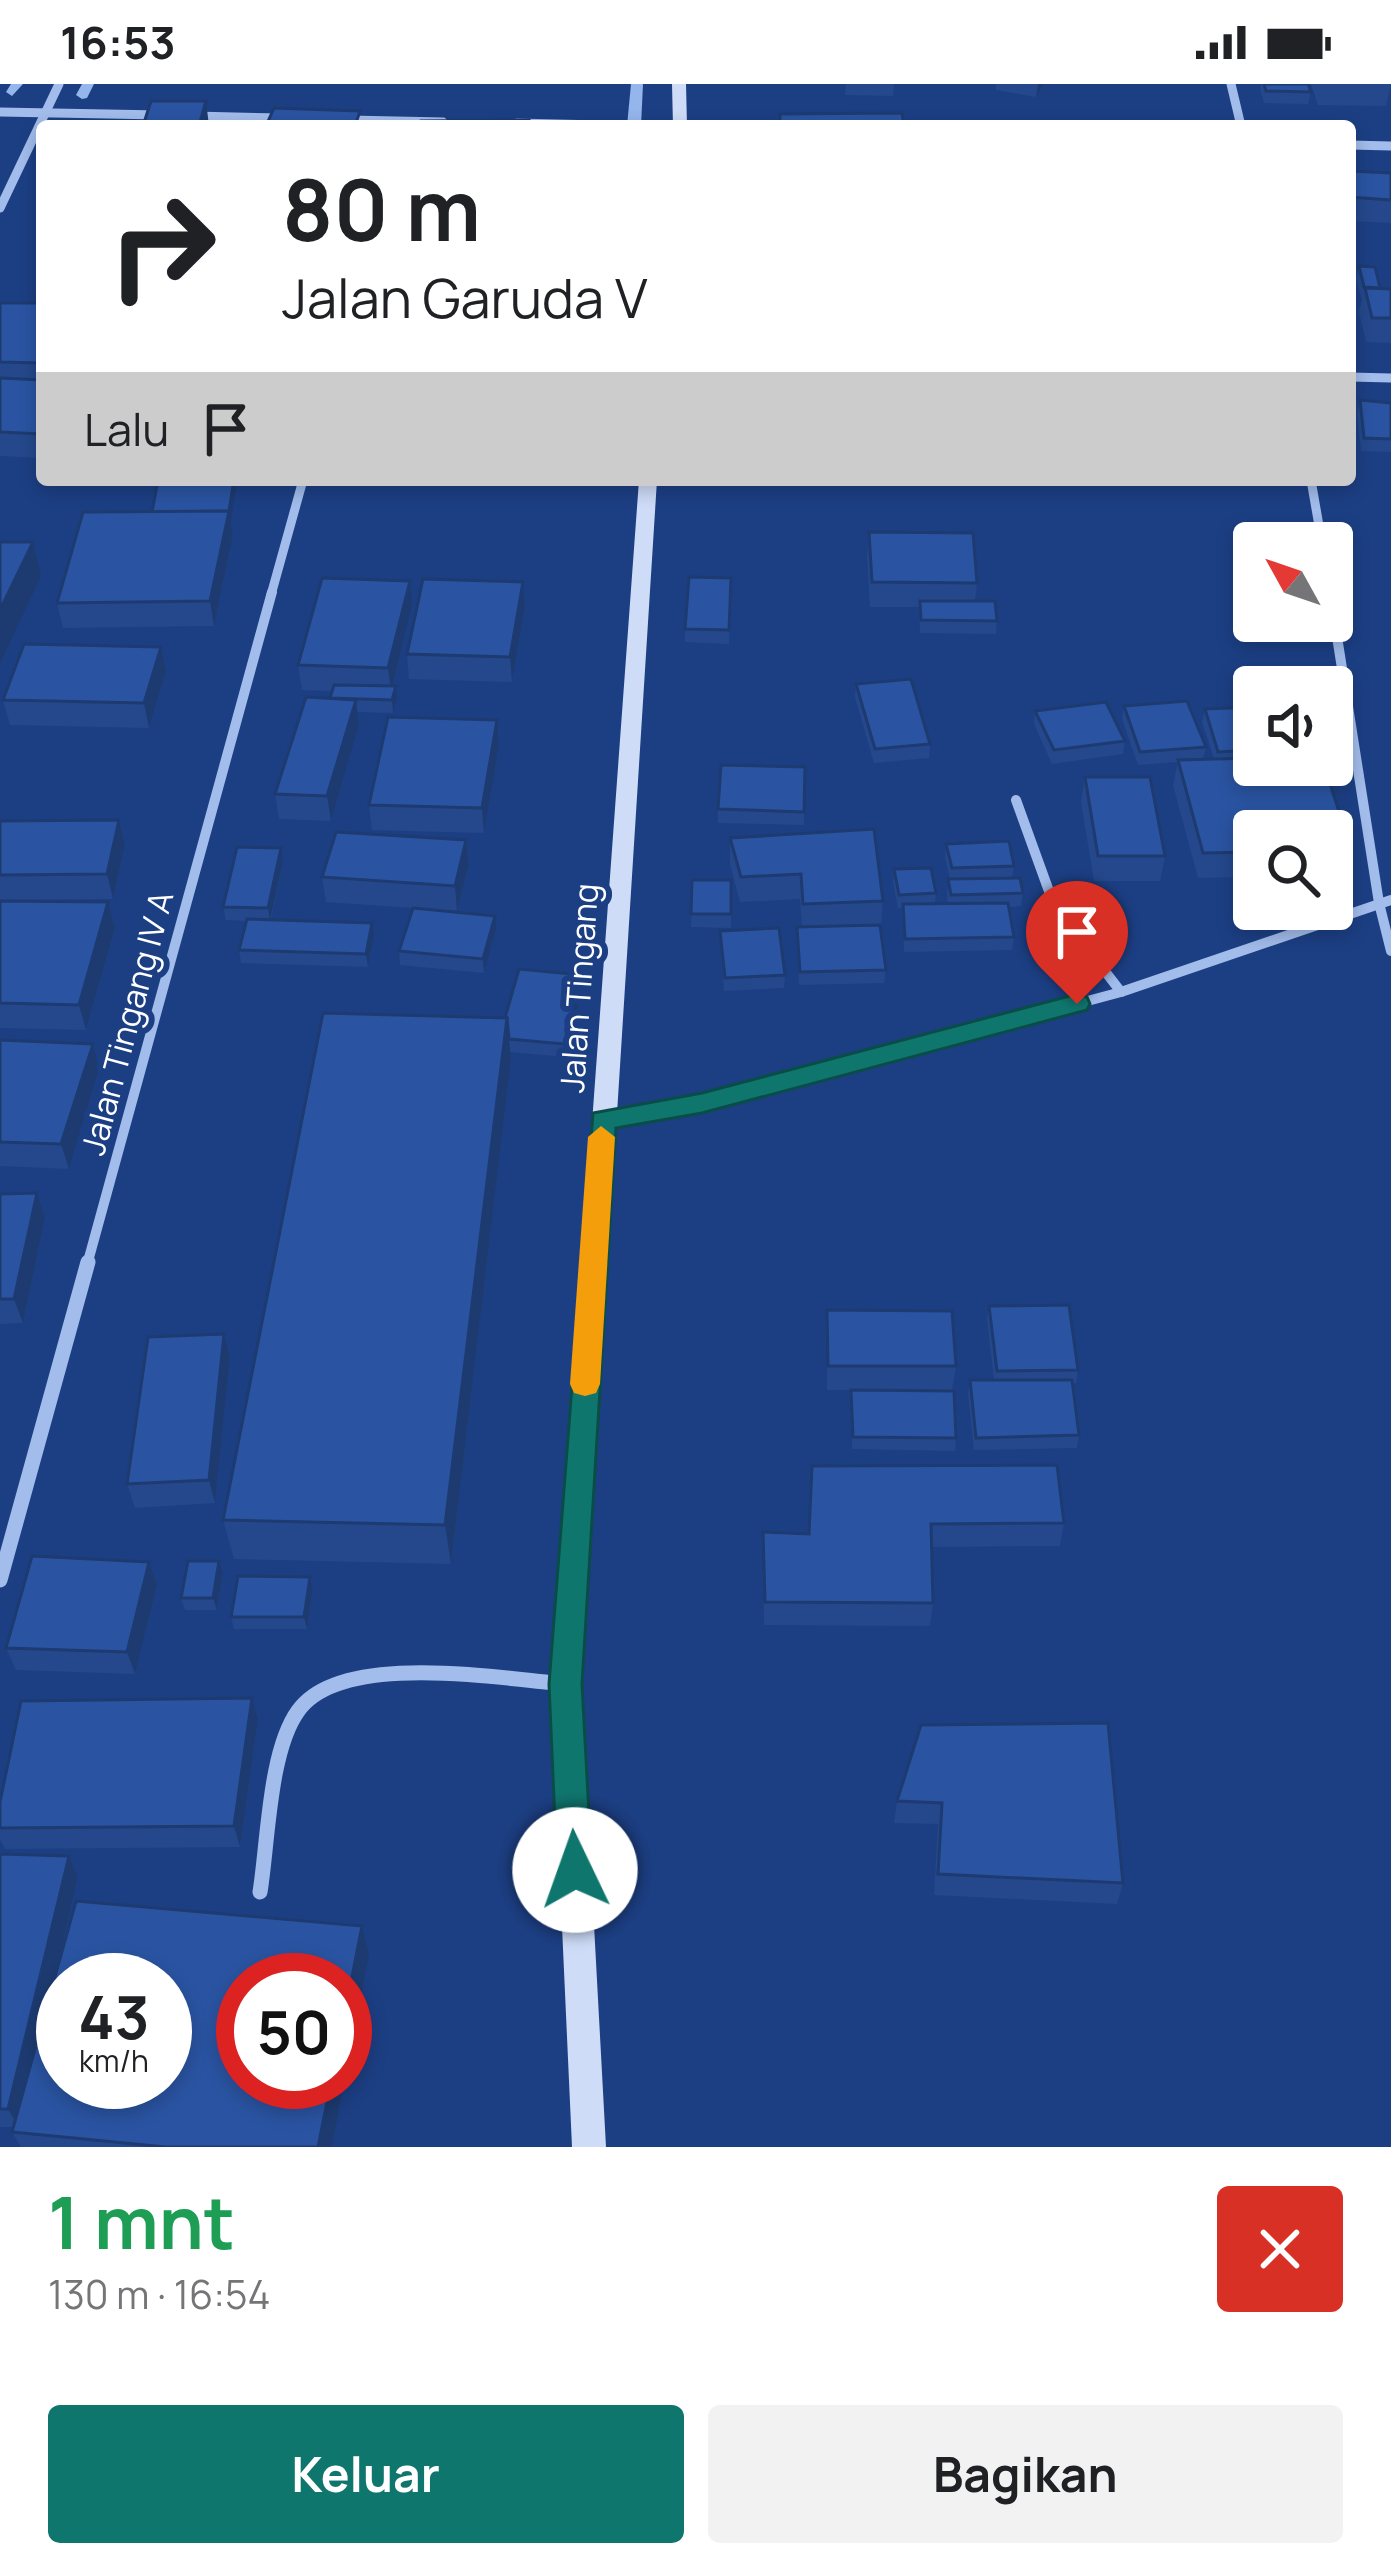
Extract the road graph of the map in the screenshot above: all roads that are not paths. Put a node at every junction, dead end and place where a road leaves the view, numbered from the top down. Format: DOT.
graph roads {
  1 [pos="58,84"];
  2 [pos="679,84"];
  3 [pos="1231,84"];
  4 [pos="0,112"];
  5 [pos="42,113"];
  6 [pos="295,118"];
  7 [pos="339,119"];
  8 [pos="39,120"];
  9 [pos="356,120"];
  10 [pos="680,120"];
  11 [pos="1240,120"];
  12 [pos="36,127"];
  13 [pos="1356,145"];
  14 [pos="1391,146"];
  15 [pos="0,208"];
  16 [pos="1356,377"];
  17 [pos="1391,378"];
  18 [pos="301,486"];
  19 [pos="648,486"];
  20 [pos="1312,486"];
  21 [pos="1318,522"];
  22 [pos="1339,642"];
  23 [pos="1016,800"];
  24 [pos="1385,902"];
  25 [pos="1391,951"];
  26 [pos="1121,992"];
  27 [pos="602,1120"];
  28 [pos="0,1580"];
  29 [pos="566,1684"];
  30 [pos="260,1892"];
  31 [pos="589,2147"];
  1 -- 5 [label="street"];
  2 -- 10 [label="main road"];
  3 -- 11 [label="street"];
  4 -- 5 [label="street"];
  5 -- 6 [label="street"];
  5 -- 8 [label="street"];
  7 -- 9 [label="street"];
  12 -- 15 [label="street"];
  13 -- 14 [label="street"];
  16 -- 17 [label="street"];
  18 -- 28 [label="street, Jalan Tingang IV A"];
  19 -- 27 [label="main road, Jalan Tingang"];
  20 -- 21 [label="street"];
  22 -- 24 [label="street"];
  23 -- 26 [label="street"];
  24 -- 25 [label="street"];
  24 -- 26 [label="street"];
  26 -- 27 [label="street"];
  27 -- 29 [label="main road, Jalan Tingang"];
  29 -- 30 [label="street"];
  29 -- 31 [label="main road, Jalan Tingang"];
}
